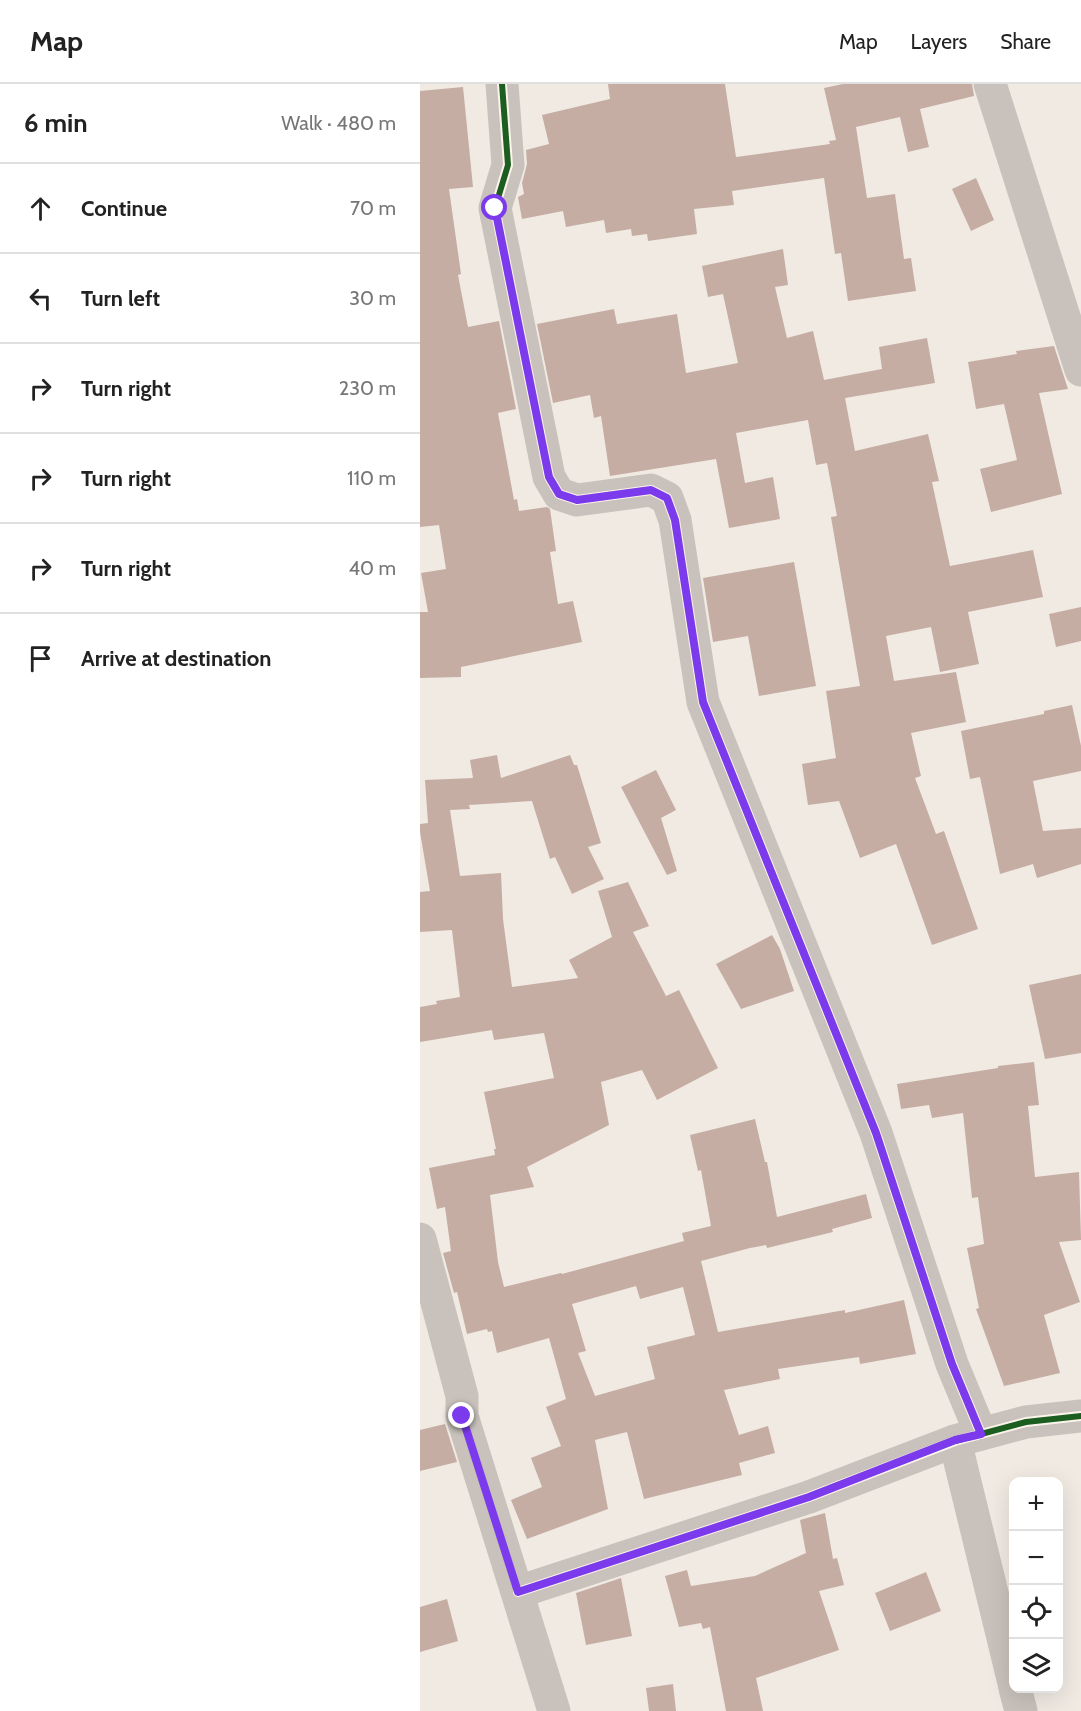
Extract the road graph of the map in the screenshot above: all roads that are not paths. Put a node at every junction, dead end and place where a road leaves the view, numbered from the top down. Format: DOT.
graph roads {
  1 [pos="502,84"];
  2 [pos="990,84"];
  3 [pos="1081,370"];
  4 [pos="420,1239"];
  5 [pos="1081,1416"];
  6 [pos="968,1437"];
  7 [pos="518,1592"];
  8 [pos="1009,1656"];
  9 [pos="1016,1693"];
  10 [pos="554,1711"];
  11 [pos="1021,1711"];
  1 -- 6 [label="street"];
  2 -- 3 [label="street"];
  4 -- 7 [label="street"];
  5 -- 6 [label="street"];
  6 -- 7 [label="street"];
  6 -- 8 [label="street"];
  7 -- 10 [label="street"];
  9 -- 11 [label="street"];
}
